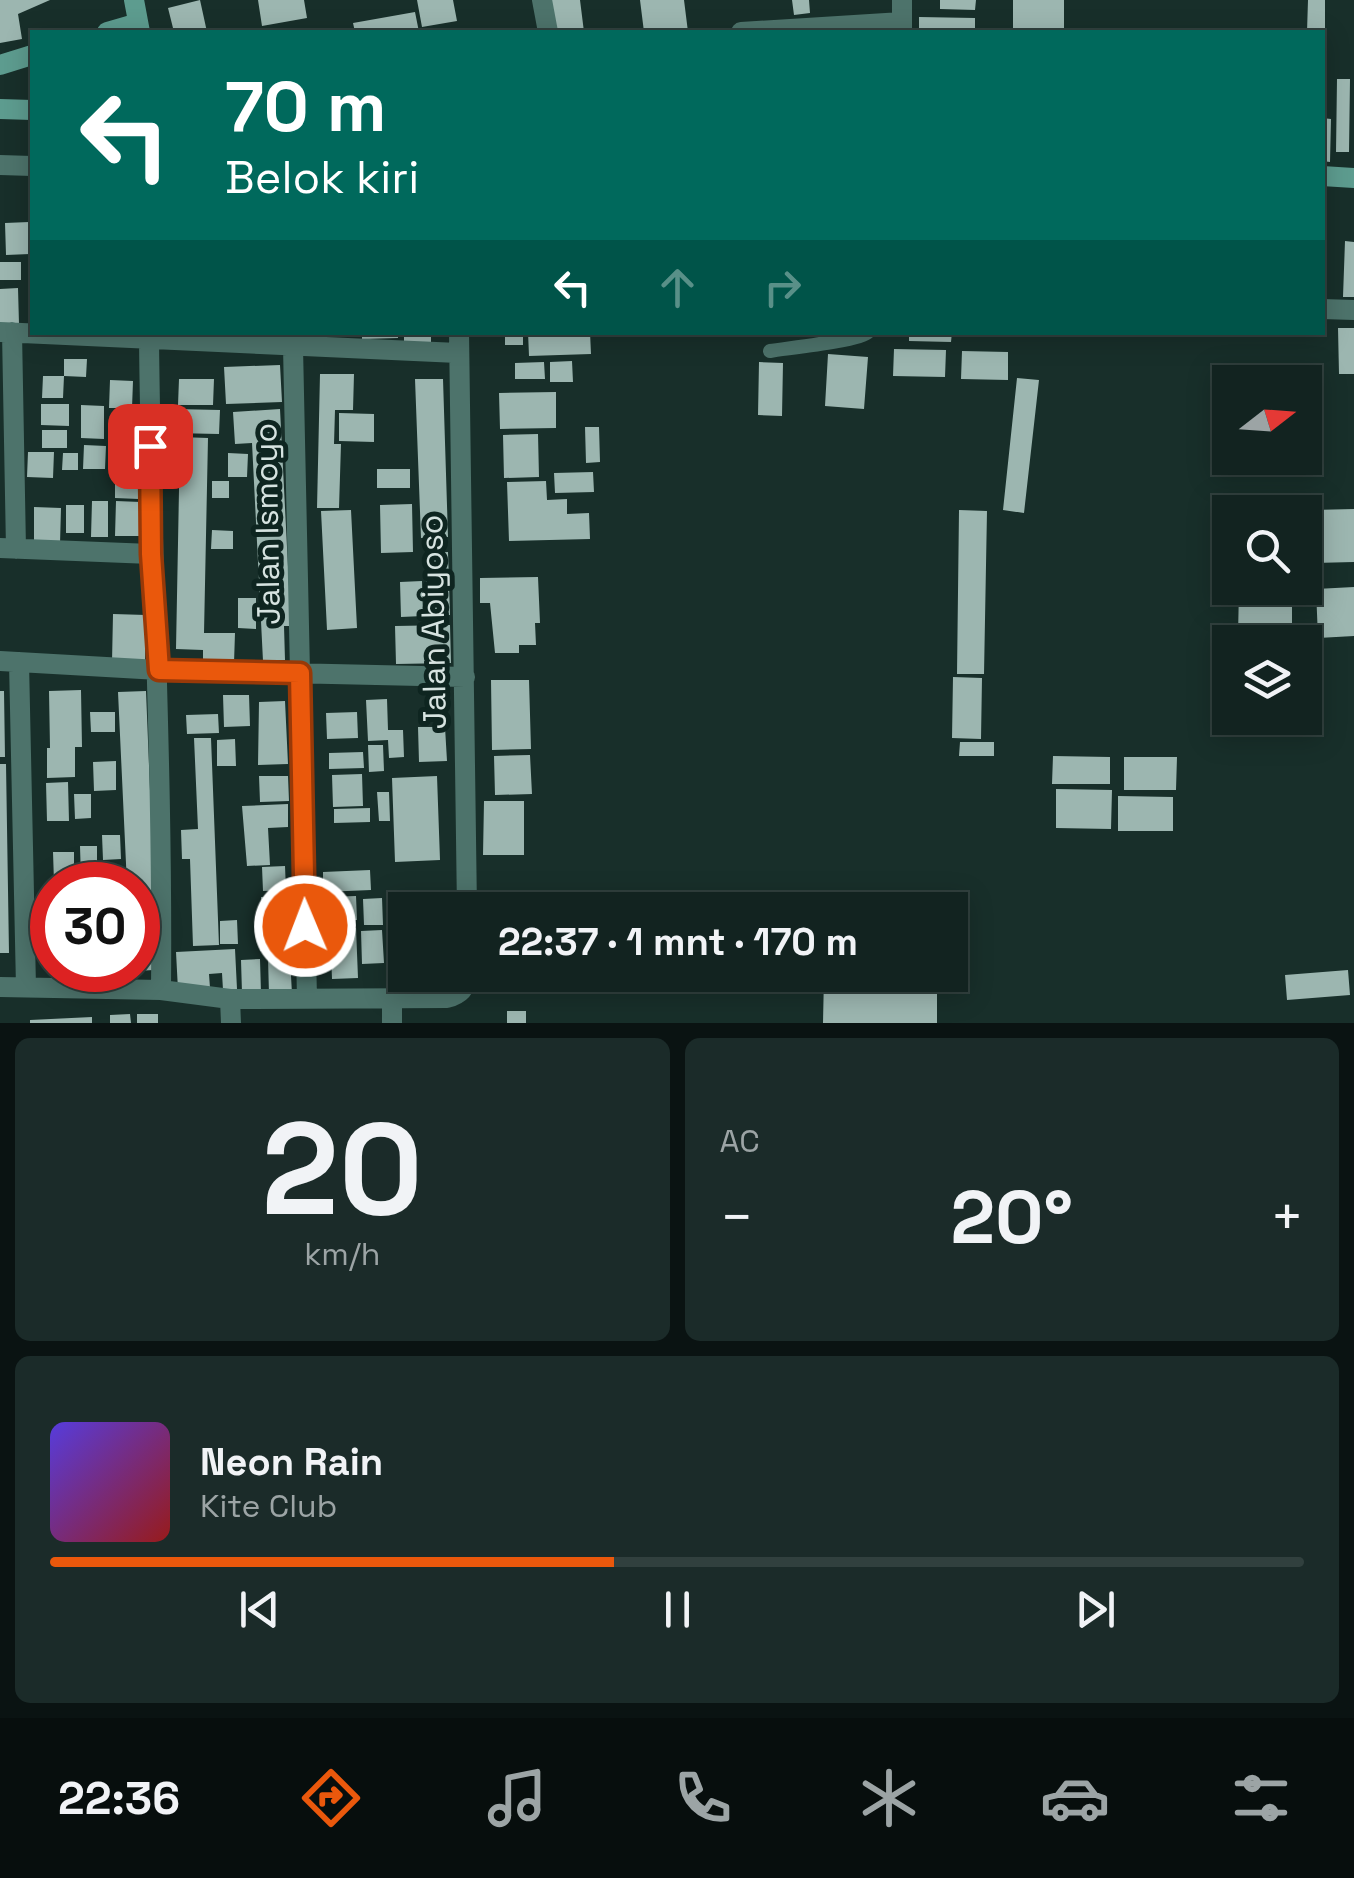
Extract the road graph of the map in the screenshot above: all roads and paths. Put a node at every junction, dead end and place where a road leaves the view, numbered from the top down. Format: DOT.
graph roads {
  1 [pos="134,0"];
  2 [pos="542,0"];
  3 [pos="902,0"];
  4 [pos="902,27"];
  5 [pos="139,28"];
  6 [pos="548,30"];
  7 [pos="805,30"];
  8 [pos="30,56"];
  9 [pos="0,65"];
  10 [pos="0,108"];
  11 [pos="30,110"];
  12 [pos="0,165"];
  13 [pos="30,166"];
  14 [pos="1325,176"];
  15 [pos="1354,178"];
  16 [pos="1325,309"];
  17 [pos="1354,310"];
  18 [pos="6,332"];
  19 [pos="78,335"];
  20 [pos="865,335"];
  21 [pos="172,336"];
  22 [pos="835,337"];
  23 [pos="149,338"];
  24 [pos="458,343"];
  25 [pos="293,348"];
  26 [pos="770,351"];
  27 [pos="8,548"];
  28 [pos="151,554"];
  29 [pos="9,662"];
  30 [pos="159,670"];
  31 [pos="300,673"];
  32 [pos="465,676"];
  33 [pos="467,892"];
  34 [pos="0,987"];
  35 [pos="26,988"];
  36 [pos="161,990"];
  37 [pos="454,992"];
  38 [pos="306,998"];
  39 [pos="230,999"];
  40 [pos="392,999"];
  41 [pos="231,1023"];
  42 [pos="392,1023"];
  1 -- 5 [label="main road"];
  2 -- 6 [label="street"];
  3 -- 4 [label="street"];
  4 -- 7 [label="street"];
  8 -- 9 [label="main road"];
  10 -- 11 [label="main road"];
  12 -- 13 [label="street"];
  14 -- 15 [label="main road"];
  16 -- 17 [label="street"];
  18 -- 27 [label="street"];
  19 -- 23 [label="street"];
  20 -- 22 [label="lane"];
  21 -- 23 [label="street"];
  21 -- 25 [label="street"];
  22 -- 26 [label="lane"];
  23 -- 28 [label="street"];
  24 -- 25 [label="street"];
  24 -- 32 [label="street, Jalan Abiyoso"];
  25 -- 31 [label="street, Jalan Ismoyo"];
  27 -- 28 [label="street"];
  28 -- 30 [label="street"];
  29 -- 30 [label="street"];
  29 -- 35 [label="street"];
  30 -- 31 [label="street"];
  30 -- 36 [label="street"];
  31 -- 32 [label="street"];
  31 -- 38 [label="street, Jalan Ismoyo"];
  32 -- 33 [label="street, Jalan Abiyoso"];
  34 -- 35 [label="street"];
  35 -- 36 [label="street"];
  36 -- 39 [label="street"];
  37 -- 40 [label="street"];
  38 -- 39 [label="street"];
  38 -- 40 [label="street"];
  39 -- 41 [label="street"];
  40 -- 42 [label="street"];
}
